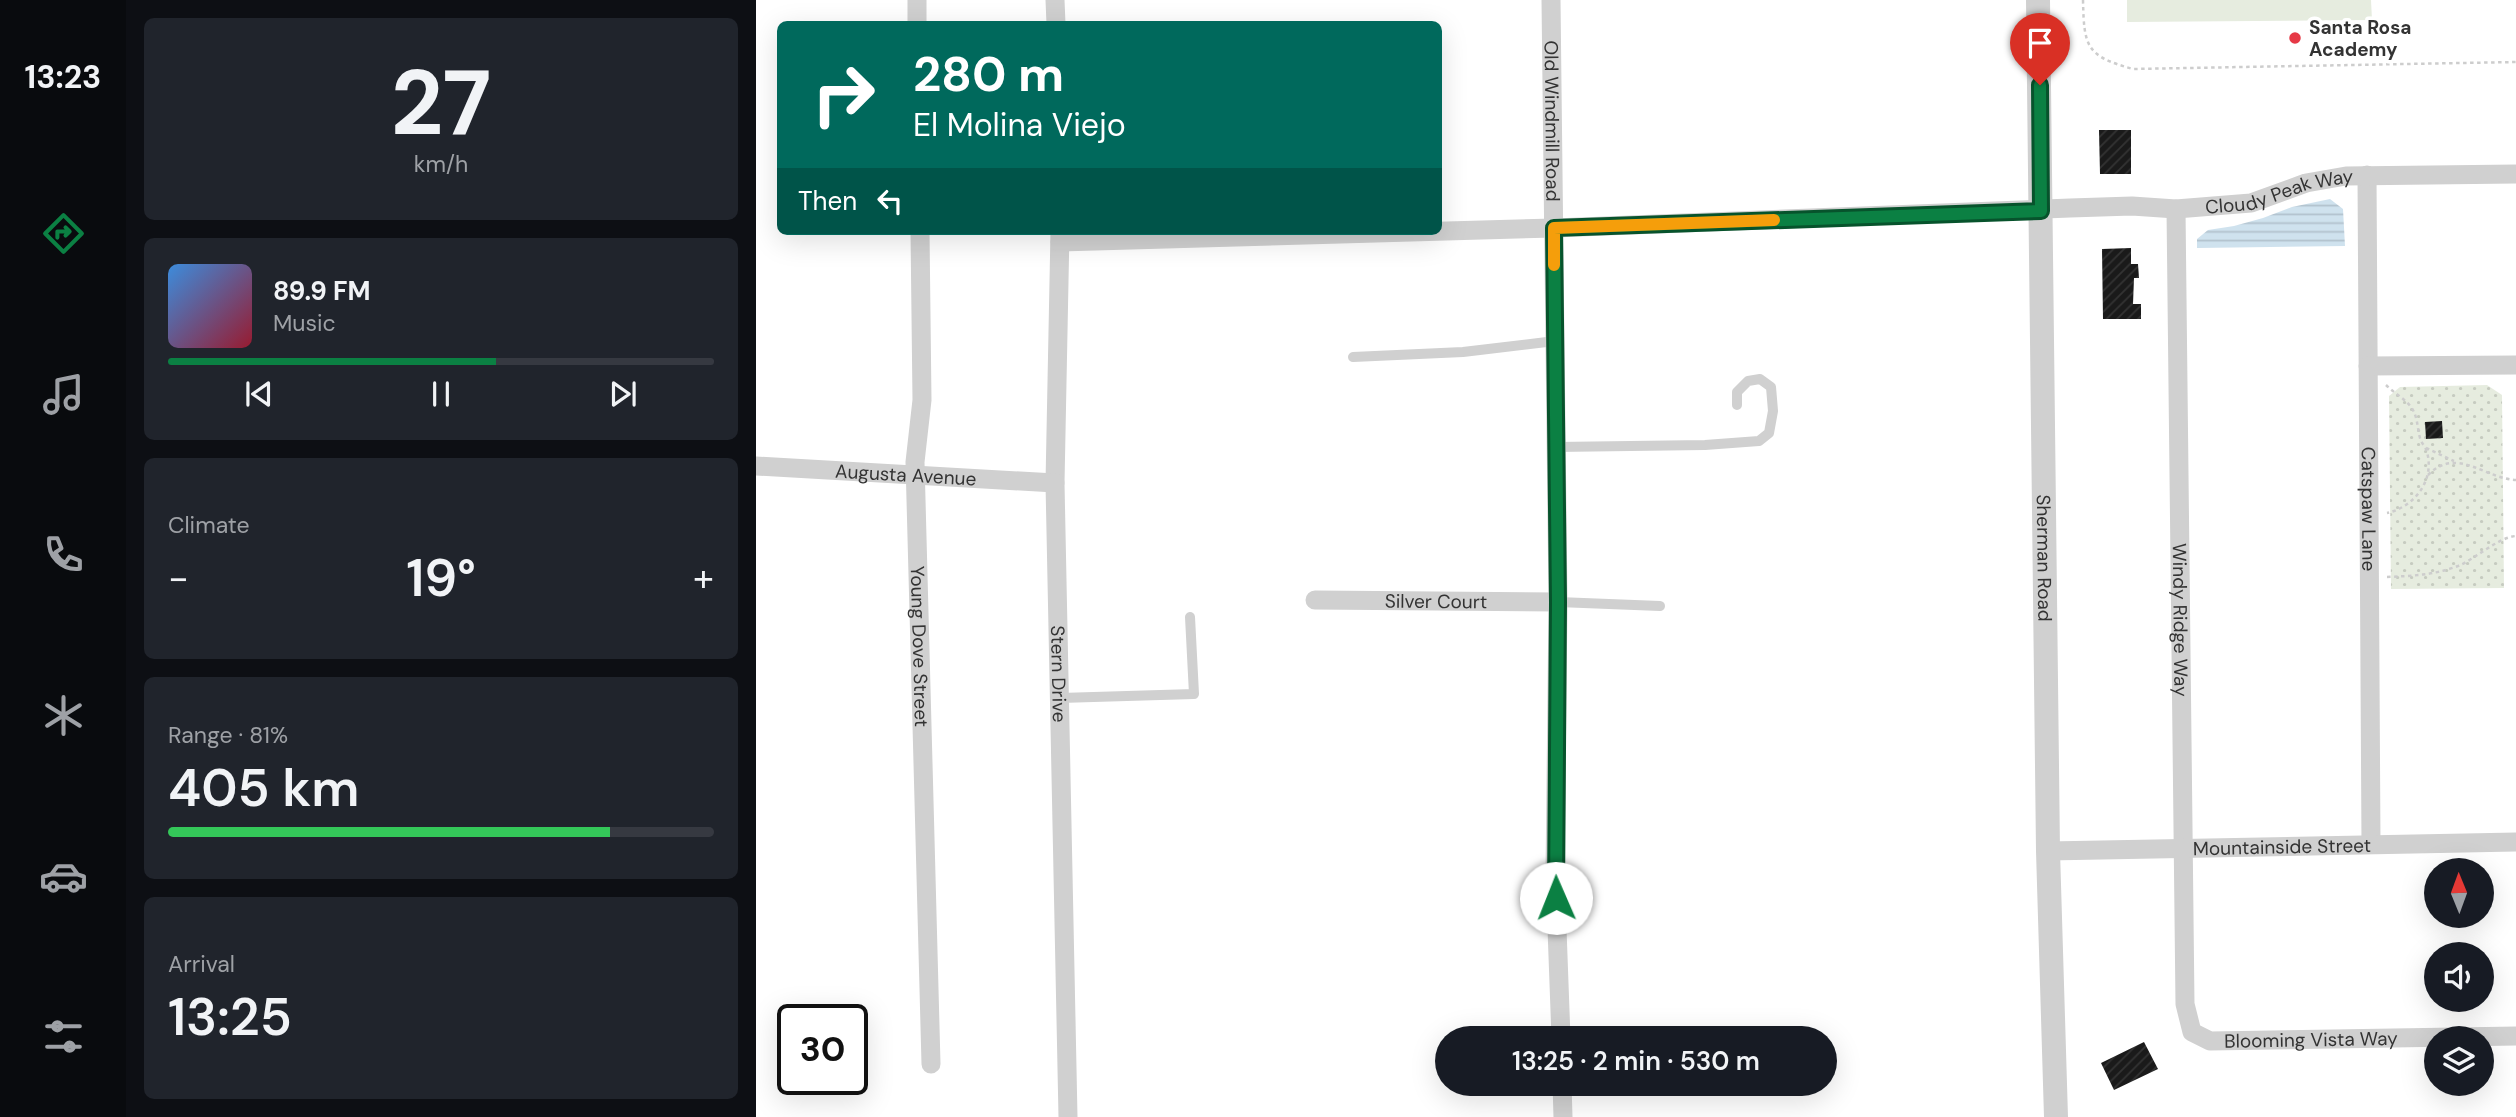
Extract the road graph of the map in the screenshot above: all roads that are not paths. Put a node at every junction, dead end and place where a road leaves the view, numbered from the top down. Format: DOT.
graph roads {
  1 [pos="917,0"];
  2 [pos="1055,0"];
  3 [pos="1551,0"];
  4 [pos="2038,0"];
  5 [pos="917,21"];
  6 [pos="1056,21"];
  7 [pos="2516,174"];
  8 [pos="2367,175"];
  9 [pos="2176,209"];
  10 [pos="2041,211"];
  11 [pos="1554,228"];
  12 [pos="1442,230"];
  13 [pos="920,235"];
  14 [pos="1122,235"];
  15 [pos="1060,236"];
  16 [pos="1555,341"];
  17 [pos="1353,357"];
  18 [pos="2516,365"];
  19 [pos="2368,366"];
  20 [pos="1737,405"];
  21 [pos="1556,447"];
  22 [pos="756,466"];
  23 [pos="916,474"];
  24 [pos="1055,483"];
  25 [pos="1315,600"];
  26 [pos="1558,602"];
  27 [pos="1660,606"];
  28 [pos="1190,617"];
  29 [pos="1060,698"];
  30 [pos="2516,842"];
  31 [pos="2371,844"];
  32 [pos="2182,848"];
  33 [pos="2048,851"];
  34 [pos="1560,1026"];
  35 [pos="2192,1032"];
  36 [pos="2516,1037"];
  37 [pos="931,1064"];
  38 [pos="1562,1096"];
  39 [pos="1068,1117"];
  40 [pos="1563,1117"];
  41 [pos="2056,1117"];
  1 -- 5 [label="street"];
  2 -- 6 [label="street"];
  3 -- 11 [label="street, Old Windmill Road"];
  4 -- 10 [label="street, Sherman Road"];
  7 -- 8 [label="street, Cloudy Peak Way"];
  8 -- 9 [label="street, Cloudy Peak Way"];
  8 -- 19 [label="street, Catspaw Lane"];
  9 -- 10 [label="street, Cloudy Peak Way"];
  9 -- 32 [label="street, Windy Ridge Way"];
  10 -- 11 [label="street, Cloudy Peak Way"];
  10 -- 33 [label="street, Sherman Road"];
  11 -- 12 [label="street, Cloudy Peak Way"];
  11 -- 16 [label="street, Old Windmill Road"];
  13 -- 23 [label="street, Young Dove Street"];
  14 -- 15 [label="street, Cloudy Peak Way"];
  15 -- 24 [label="street, Stern Drive"];
  16 -- 17 [label="lane"];
  16 -- 21 [label="street, Old Windmill Road"];
  18 -- 19 [label="street"];
  19 -- 31 [label="street, Catspaw Lane"];
  20 -- 21 [label="lane"];
  21 -- 26 [label="street, Old Windmill Road"];
  22 -- 23 [label="street, Augusta Avenue"];
  23 -- 24 [label="street, Augusta Avenue"];
  23 -- 37 [label="street, Young Dove Street"];
  24 -- 29 [label="street, Stern Drive"];
  25 -- 26 [label="street, Silver Court"];
  26 -- 27 [label="lane"];
  26 -- 34 [label="street, Old Windmill Road"];
  28 -- 29 [label="lane"];
  29 -- 39 [label="street, Stern Drive"];
  30 -- 31 [label="street, Mountainside Street"];
  31 -- 32 [label="street, Mountainside Street"];
  32 -- 33 [label="street, Mountainside Street"];
  32 -- 35 [label="street, Windy Ridge Way"];
  33 -- 41 [label="street, Sherman Road"];
  35 -- 36 [label="street, Blooming Vista Way"];
  38 -- 40 [label="street"];
}
